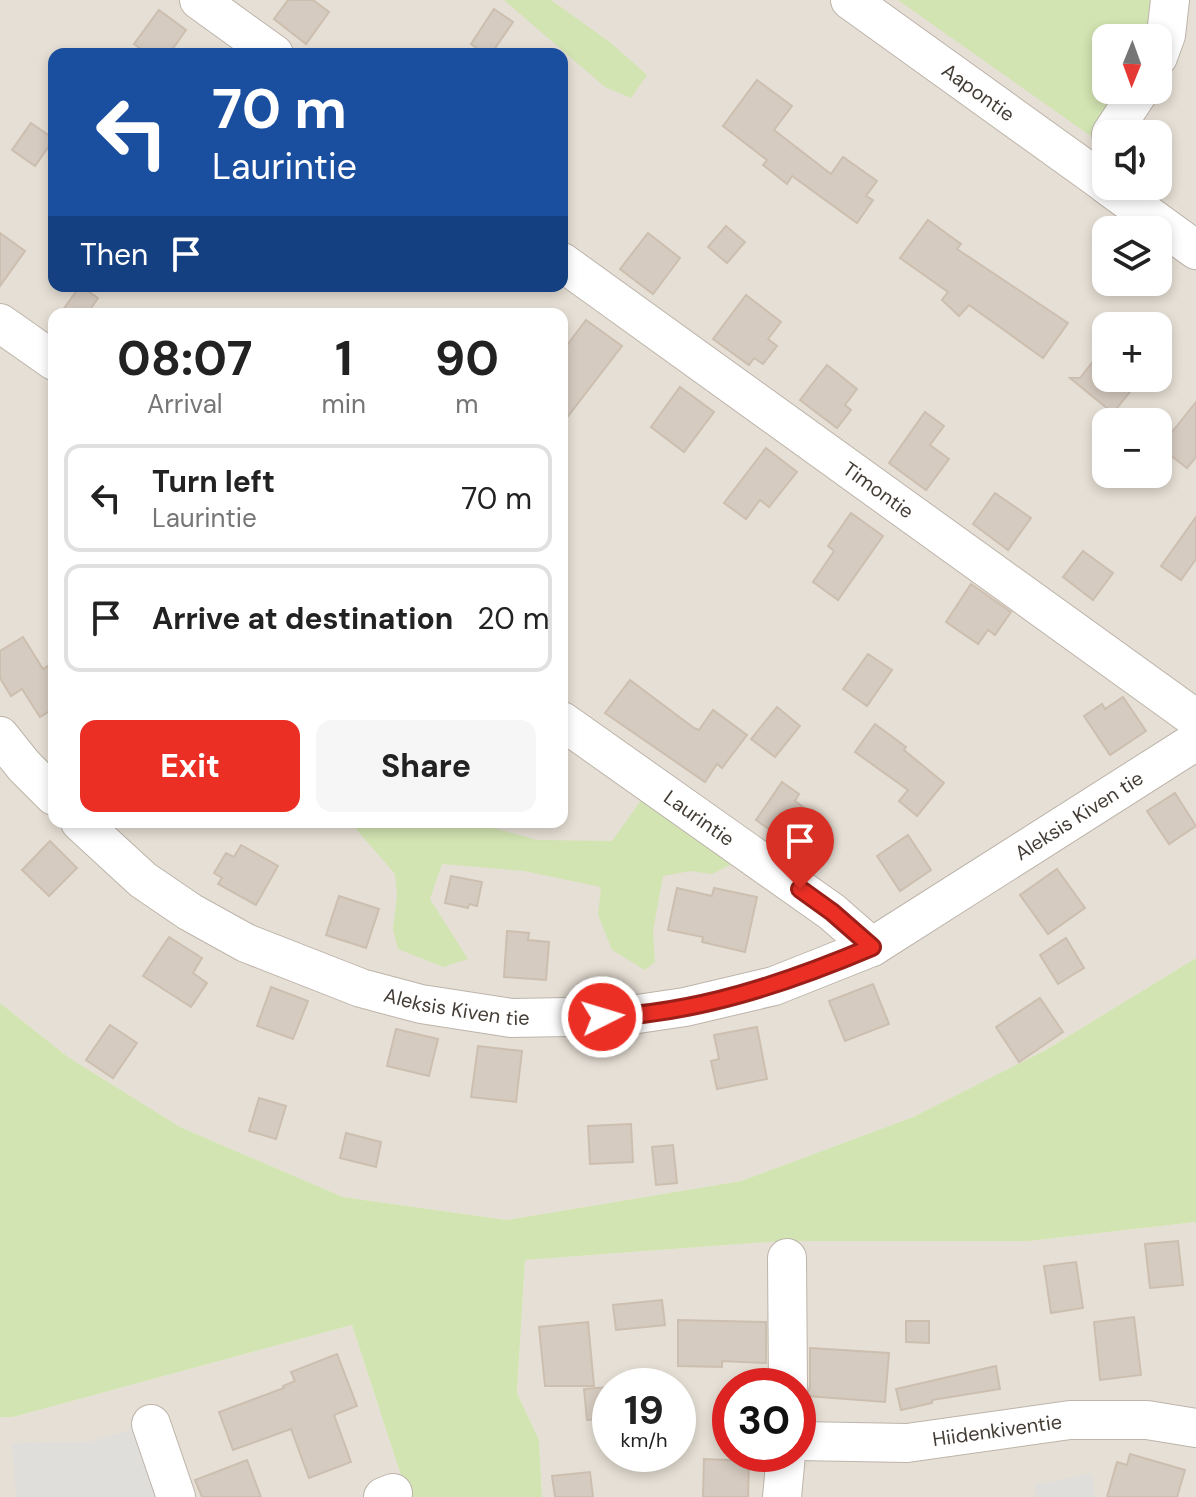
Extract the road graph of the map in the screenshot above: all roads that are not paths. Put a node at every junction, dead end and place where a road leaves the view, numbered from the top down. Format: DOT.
graph roads {
  1 [pos="199,0"];
  2 [pos="850,0"];
  3 [pos="1170,0"];
  4 [pos="1167,24"];
  5 [pos="266,48"];
  6 [pos="1092,164"];
  7 [pos="1137,200"];
  8 [pos="1196,250"];
  9 [pos="568,266"];
  10 [pos="0,323"];
  11 [pos="48,357"];
  12 [pos="1196,719"];
  13 [pos="568,725"];
  14 [pos="0,736"];
  15 [pos="1196,741"];
  16 [pos="48,790"];
  17 [pos="87,828"];
  18 [pos="872,947"];
  19 [pos="787,1258"];
  20 [pos="788,1368"];
  21 [pos="151,1424"];
  22 [pos="1196,1428"];
  23 [pos="816,1441"];
  24 [pos="784,1472"];
  25 [pos="176,1497"];
  26 [pos="782,1497"];
  1 -- 5 [label="street"];
  2 -- 6 [label="street, Aapontie"];
  3 -- 4 [label="street"];
  7 -- 8 [label="street, Aapontie"];
  9 -- 12 [label="street, Timontie"];
  10 -- 11 [label="street"];
  13 -- 18 [label="street, Laurintie"];
  14 -- 16 [label="street"];
  15 -- 18 [label="street, Aleksis Kiven tie"];
  17 -- 18 [label="street, Aleksis Kiven tie"];
  19 -- 20 [label="street"];
  21 -- 25 [label="street"];
  22 -- 23 [label="street, Hiidenkiventie"];
  24 -- 26 [label="street"];
}
